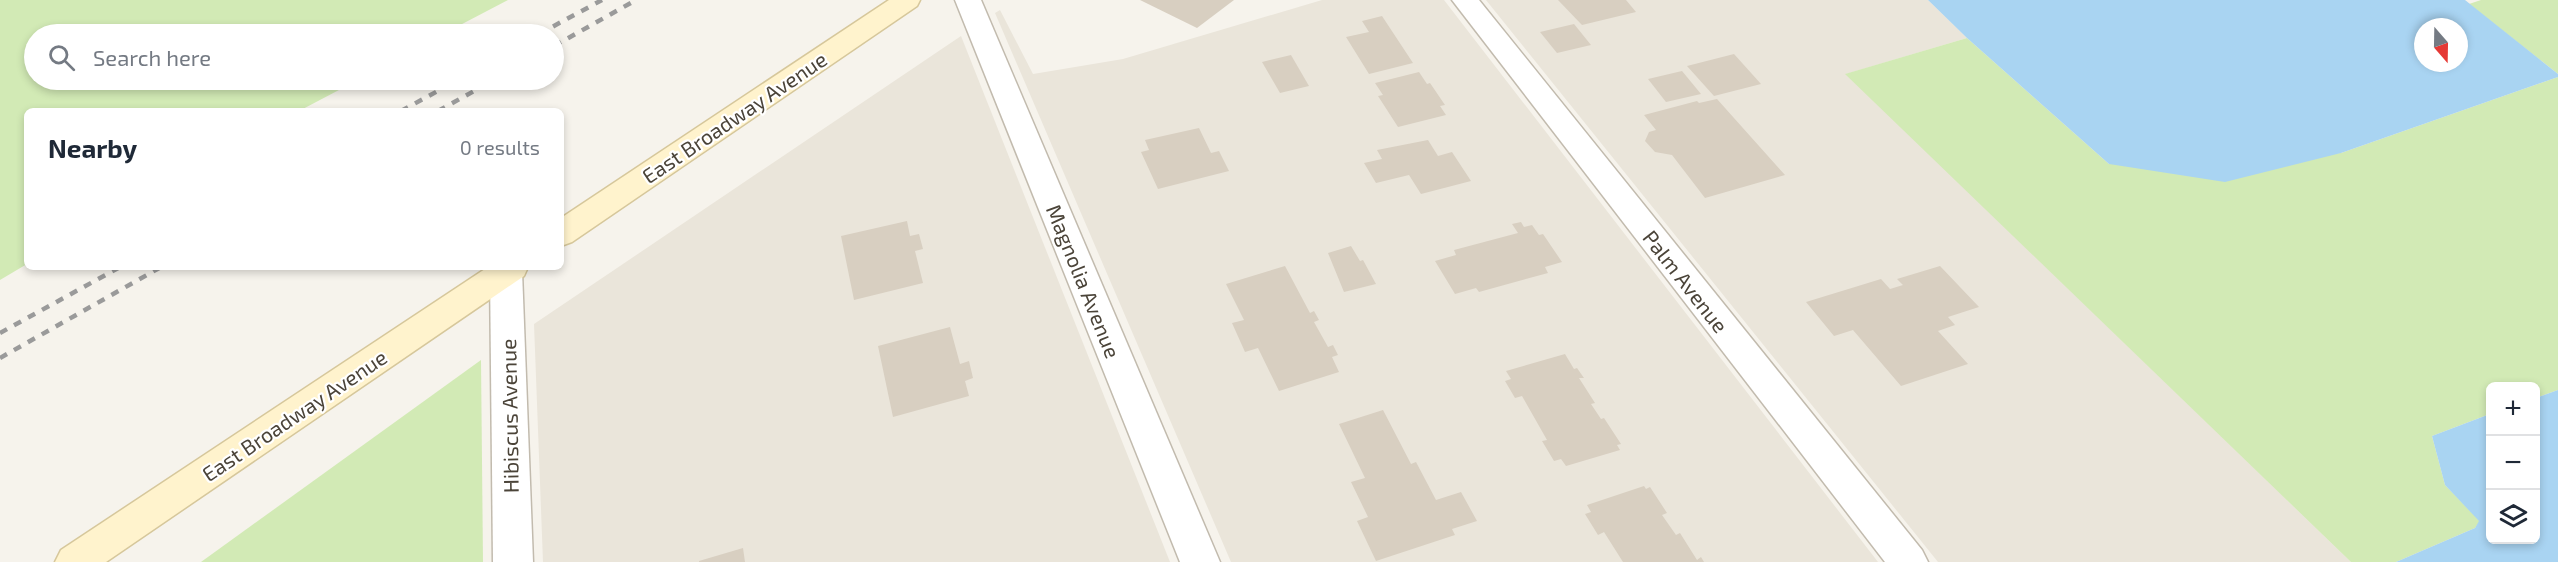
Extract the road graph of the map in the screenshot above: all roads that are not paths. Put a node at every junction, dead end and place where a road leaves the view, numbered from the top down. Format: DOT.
graph roads {
  1 [pos="907,0"];
  2 [pos="968,0"];
  3 [pos="1465,0"];
  4 [pos="564,232"];
  5 [pos="508,270"];
  6 [pos="509,270"];
  7 [pos="75,562"];
  8 [pos="513,562"];
  9 [pos="1200,562"];
  10 [pos="1908,562"];
  1 -- 4 [label="main road, East Broadway Avenue"];
  2 -- 9 [label="street, Magnolia Avenue"];
  3 -- 10 [label="street, Palm Avenue"];
  5 -- 7 [label="main road, East Broadway Avenue"];
  6 -- 8 [label="street, Hibiscus Avenue"];
}
